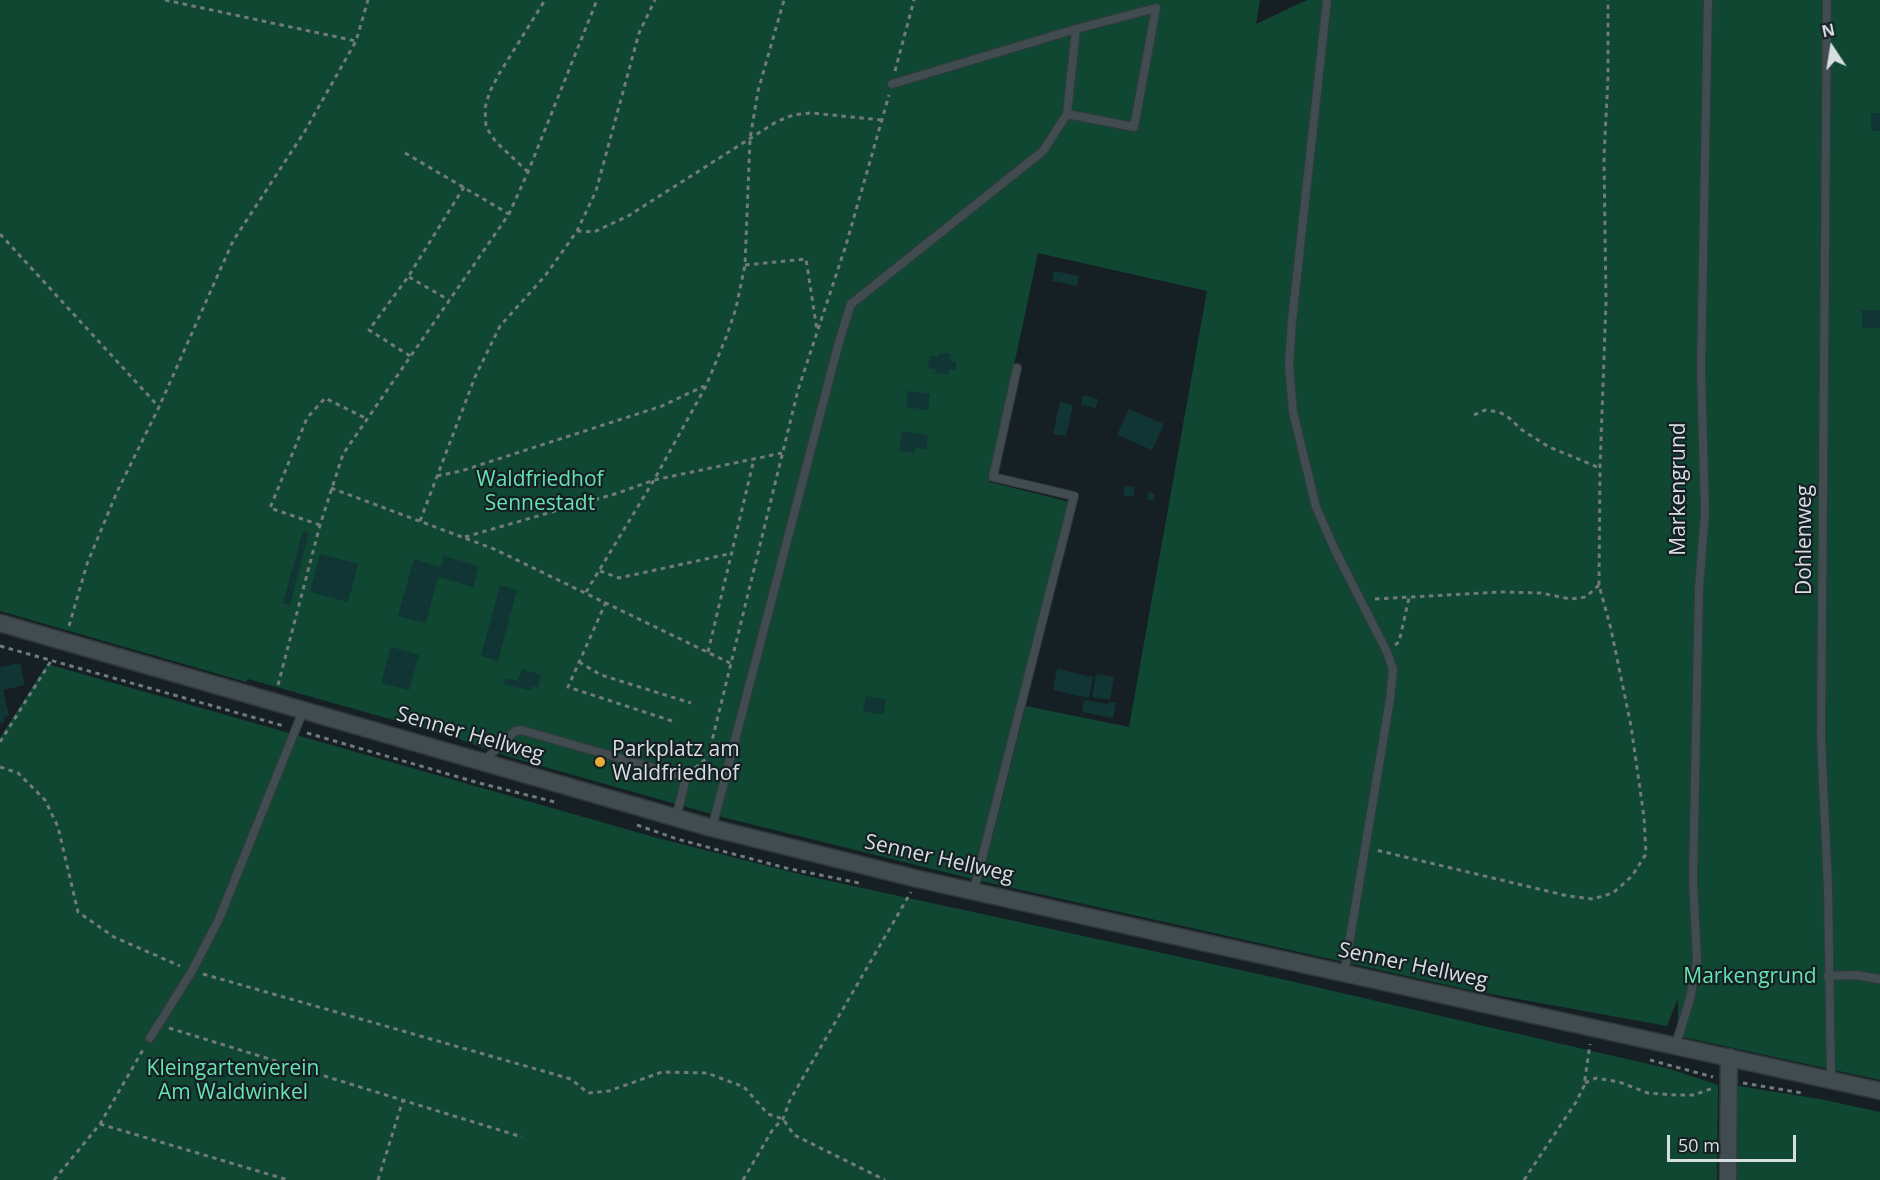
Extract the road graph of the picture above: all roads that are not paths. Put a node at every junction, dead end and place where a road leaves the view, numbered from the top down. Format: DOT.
graph roads {
  1 [pos="1327,0"];
  2 [pos="1708,0"];
  3 [pos="1827,0"];
  4 [pos="1076,29"];
  5 [pos="892,84"];
  6 [pos="1067,114"];
  7 [pos="1017,368"];
  8 [pos="0,624"];
  9 [pos="303,711"];
  10 [pos="483,762"];
  11 [pos="676,819"];
  12 [pos="712,828"];
  13 [pos="974,890"];
  14 [pos="1344,974"];
  15 [pos="1828,976"];
  16 [pos="1880,979"];
  17 [pos="150,1038"];
  18 [pos="1675,1047"];
  19 [pos="1729,1057"];
  20 [pos="1831,1080"];
  21 [pos="1880,1091"];
  22 [pos="1728,1180"];
  1 -- 14 [label="lane"];
  2 -- 18 [label="lane, Markengrund"];
  3 -- 15 [label="lane, Dohlenweg"];
  4 -- 5 [label="lane"];
  4 -- 6 [label="lane"];
  4 -- 6 [label="lane"];
  6 -- 12 [label="lane"];
  7 -- 13 [label="lane"];
  8 -- 9 [label="street, Senner Hellweg"];
  9 -- 10 [label="street, Senner Hellweg"];
  9 -- 17 [label="lane"];
  10 -- 11 [label="street, Senner Hellweg"];
  10 -- 11 [label="lane"];
  11 -- 12 [label="street, Senner Hellweg"];
  12 -- 13 [label="street, Senner Hellweg"];
  13 -- 14 [label="street, Senner Hellweg"];
  14 -- 18 [label="street, Senner Hellweg"];
  15 -- 16 [label="lane"];
  15 -- 20 [label="lane, Dohlenweg"];
  18 -- 19 [label="street, Senner Hellweg"];
  19 -- 20 [label="street, Senner Hellweg"];
  19 -- 22 [label="street"];
  20 -- 21 [label="street, Senner Hellweg"];
}
